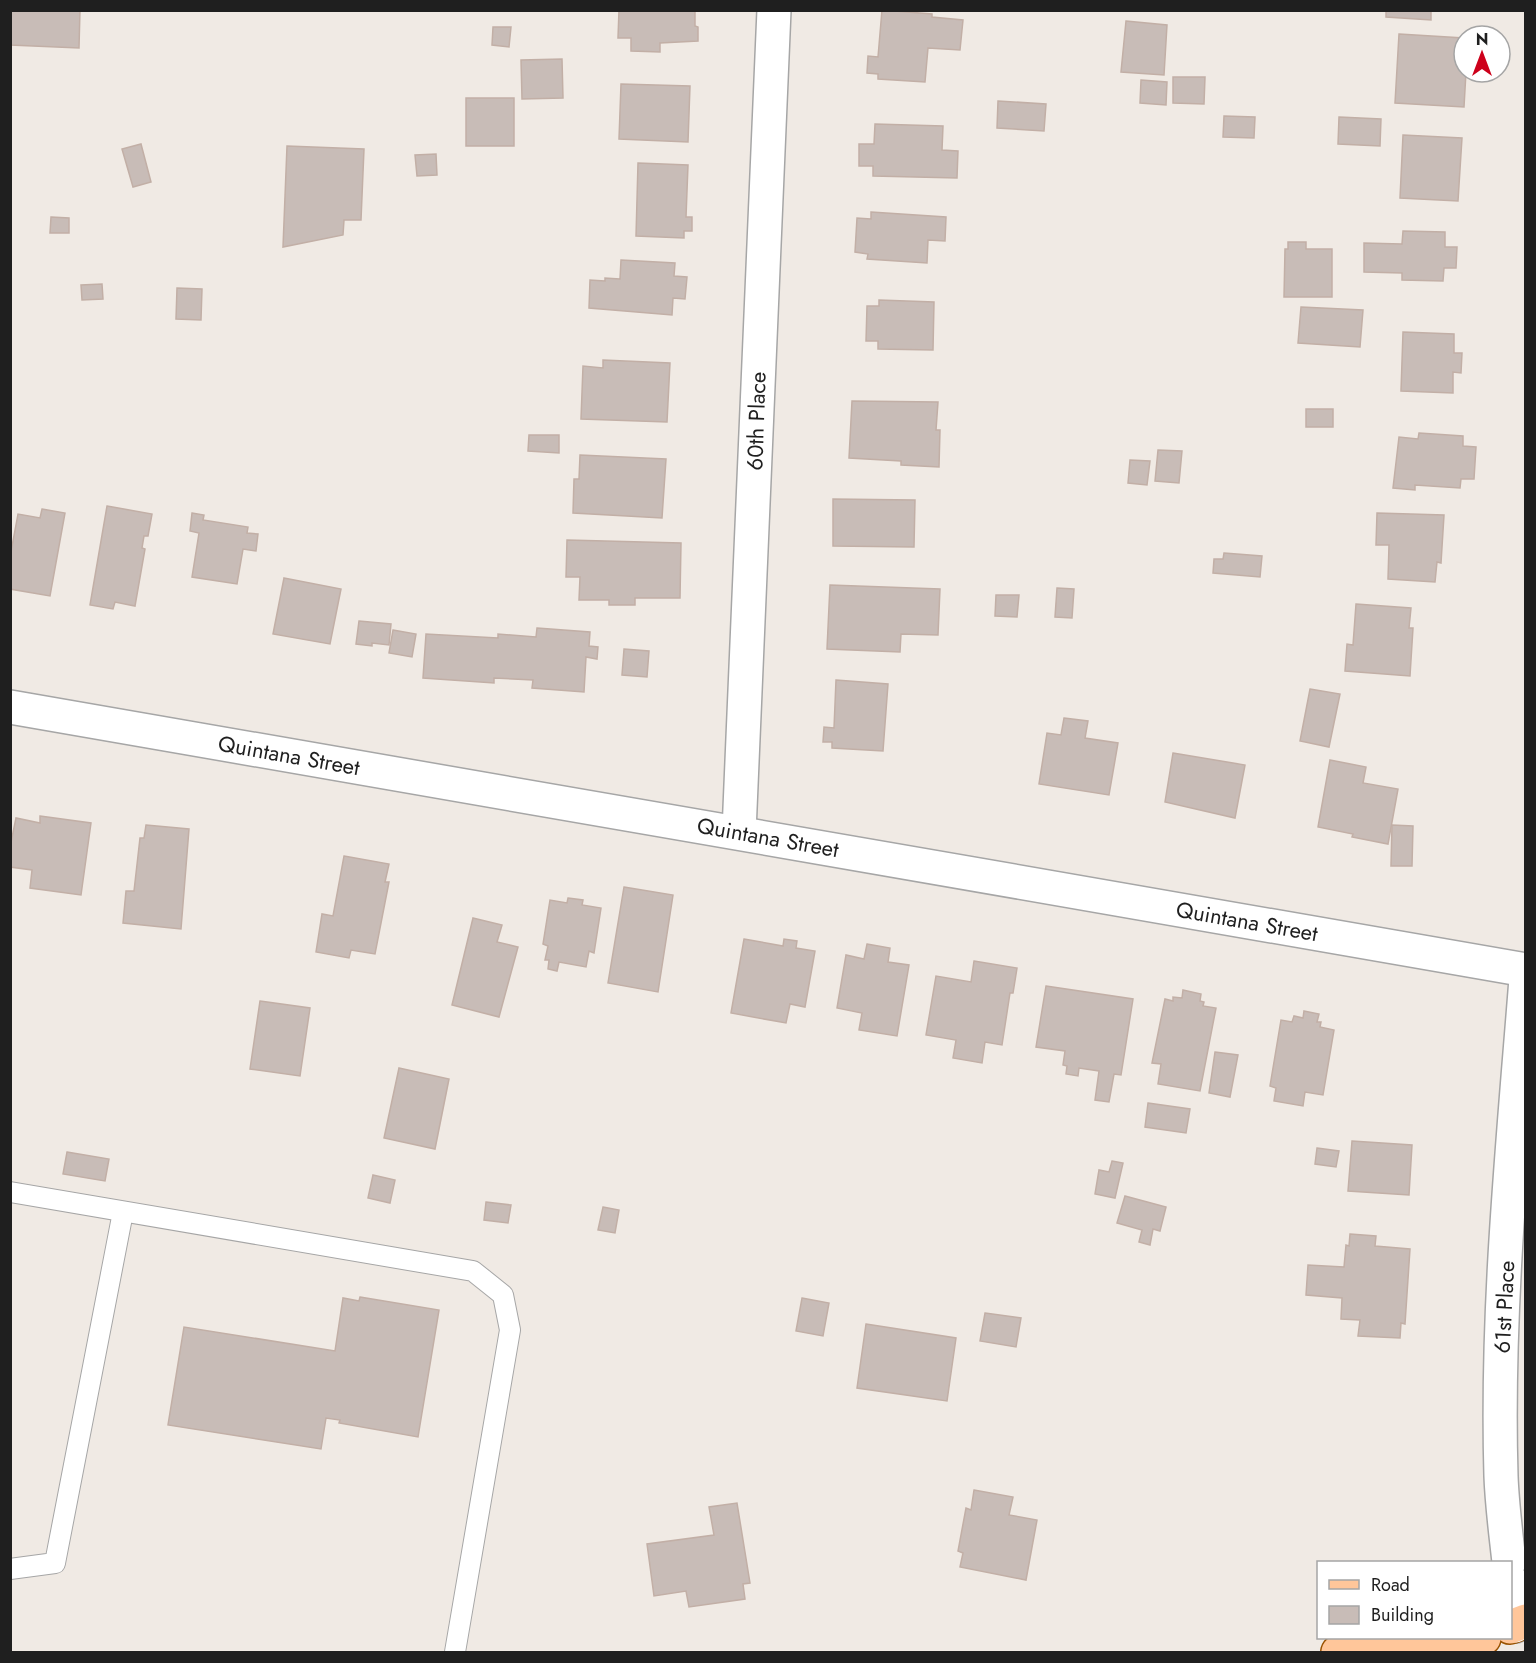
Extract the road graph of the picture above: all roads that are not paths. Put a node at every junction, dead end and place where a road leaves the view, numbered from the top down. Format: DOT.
graph roads {
  1 [pos="774,10"];
  2 [pos="10,707"];
  3 [pos="739,832"];
  4 [pos="1526,970"];
  5 [pos="1526,979"];
  6 [pos="1520,1143"];
  7 [pos="10,1192"];
  8 [pos="123,1212"];
  9 [pos="1509,1561"];
  10 [pos="10,1569"];
  11 [pos="1512,1598"];
  12 [pos="1515,1625"];
  13 [pos="1430,1639"];
  14 [pos="1481,1639"];
  15 [pos="455,1653"];
  16 [pos="1338,1653"];
  17 [pos="1444,1653"];
  1 -- 3 [label="street, 60th Place"];
  2 -- 3 [label="street, Quintana Street"];
  3 -- 4 [label="street, Quintana Street"];
  5 -- 6 [label="street, 61st Place"];
  6 -- 9 [label="street, 61st Place"];
  7 -- 8 [label="lane"];
  8 -- 10 [label="lane"];
  8 -- 15 [label="lane"];
  11 -- 12 [label="street"];
  13 -- 16 [label="main road"];
  14 -- 17 [label="main road"];
}
